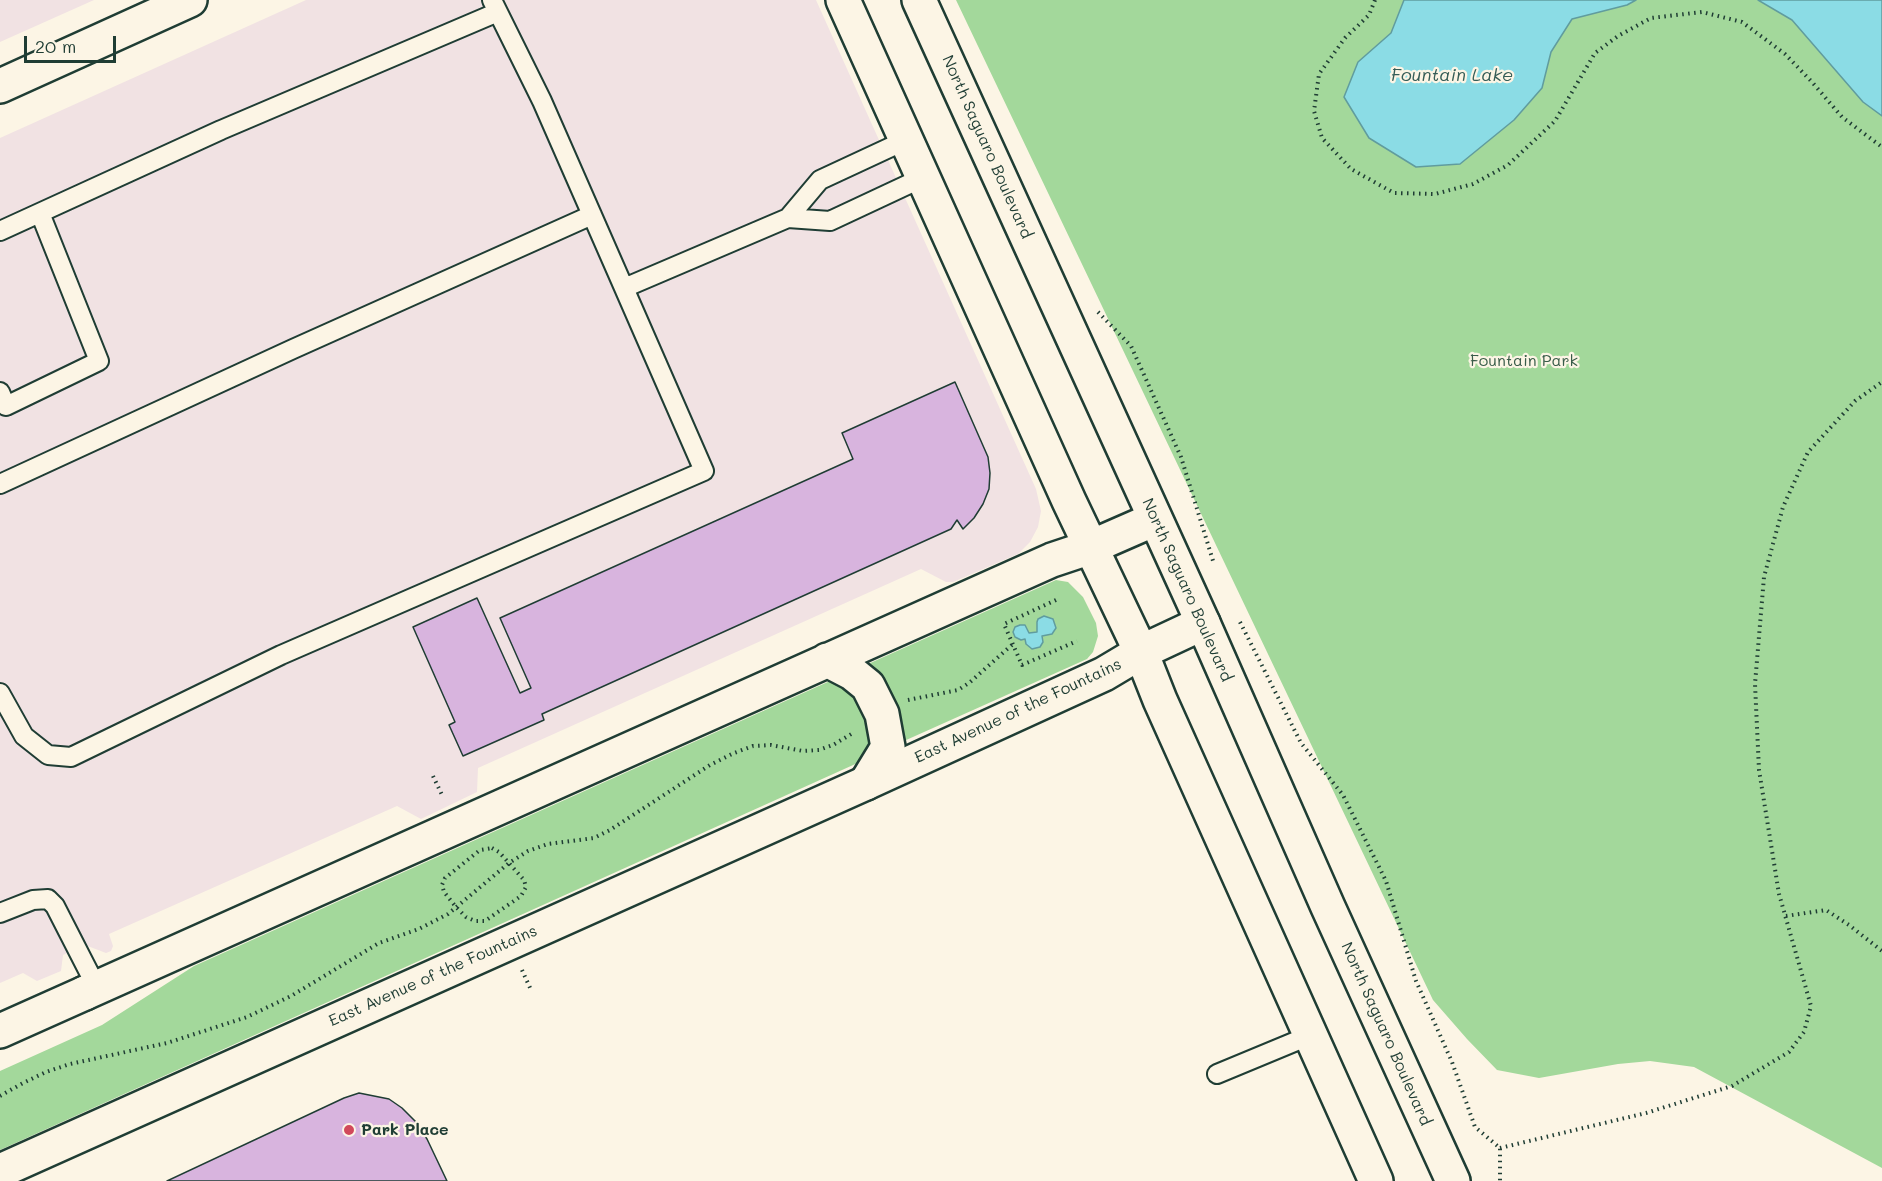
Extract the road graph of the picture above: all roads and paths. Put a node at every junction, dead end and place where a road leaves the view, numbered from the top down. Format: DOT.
graph roads {
  1 [pos="190,0"];
  2 [pos="843,0"];
  3 [pos="919,0"];
  4 [pos="1375,0"];
  5 [pos="495,6"];
  6 [pos="0,86"];
  7 [pos="906,140"];
  8 [pos="1882,147"];
  9 [pos="924,177"];
  10 [pos="40,213"];
  11 [pos="592,215"];
  12 [pos="788,218"];
  13 [pos="0,231"];
  14 [pos="624,288"];
  15 [pos="1096,311"];
  16 [pos="1882,382"];
  17 [pos="0,392"];
  18 [pos="0,484"];
  19 [pos="1155,519"];
  20 [pos="1091,547"];
  21 [pos="1215,567"];
  22 [pos="1056,600"];
  23 [pos="1239,620"];
  24 [pos="1203,623"];
  25 [pos="1077,641"];
  26 [pos="1013,644"];
  27 [pos="1141,652"];
  28 [pos="827,660"];
  29 [pos="0,693"];
  30 [pos="882,714"];
  31 [pos="433,776"];
  32 [pos="866,783"];
  33 [pos="447,806"];
  34 [pos="509,863"];
  35 [pos="456,906"];
  36 [pos="0,913"];
  37 [pos="1786,916"];
  38 [pos="1882,951"];
  39 [pos="518,962"];
  40 [pos="91,990"];
  41 [pos="531,990"];
  42 [pos="0,1031"];
  43 [pos="1311,1035"];
  44 [pos="1217,1074"];
  45 [pos="0,1096"];
  46 [pos="1500,1148"];
  47 [pos="0,1171"];
  48 [pos="1376,1181"];
  49 [pos="1453,1181"];
  50 [pos="1500,1181"];
  1 -- 6 [label="street"];
  2 -- 7 [label="street"];
  3 -- 19 [label="street, North Saguaro Boulevard"];
  4 -- 8 [label="path"];
  5 -- 10 [label="lane"];
  5 -- 11 [label="lane"];
  7 -- 9 [label="street"];
  7 -- 12 [label="lane"];
  9 -- 12 [label="lane"];
  9 -- 20 [label="street"];
  10 -- 13 [label="lane"];
  10 -- 17 [label="lane"];
  11 -- 14 [label="lane"];
  11 -- 18 [label="lane"];
  12 -- 14 [label="lane"];
  14 -- 29 [label="lane"];
  15 -- 21 [label="path"];
  16 -- 37 [label="path"];
  19 -- 20 [label="street"];
  19 -- 24 [label="street, North Saguaro Boulevard"];
  20 -- 27 [label="street"];
  20 -- 28 [label="street"];
  22 -- 26 [label="path"];
  23 -- 46 [label="path"];
  24 -- 27 [label="street, East Avenue of the Fountains"];
  24 -- 49 [label="street, North Saguaro Boulevard"];
  25 -- 26 [label="path"];
  26 -- 30 [label="path"];
  27 -- 32 [label="street, East Avenue of the Fountains"];
  27 -- 43 [label="street"];
  28 -- 30 [label="street, East Avenue of the Fountains"];
  28 -- 40 [label="street"];
  30 -- 32 [label="street, East Avenue of the Fountains"];
  30 -- 34 [label="path"];
  31 -- 33 [label="path"];
  32 -- 47 [label="street, East Avenue of the Fountains"];
  34 -- 35 [label="path"];
  34 -- 35 [label="path"];
  34 -- 35 [label="path"];
  35 -- 45 [label="path"];
  36 -- 40 [label="lane"];
  37 -- 38 [label="path"];
  37 -- 46 [label="path"];
  39 -- 41 [label="path"];
  40 -- 42 [label="street"];
  43 -- 44 [label="lane"];
  43 -- 48 [label="street"];
  46 -- 50 [label="path"];
}
